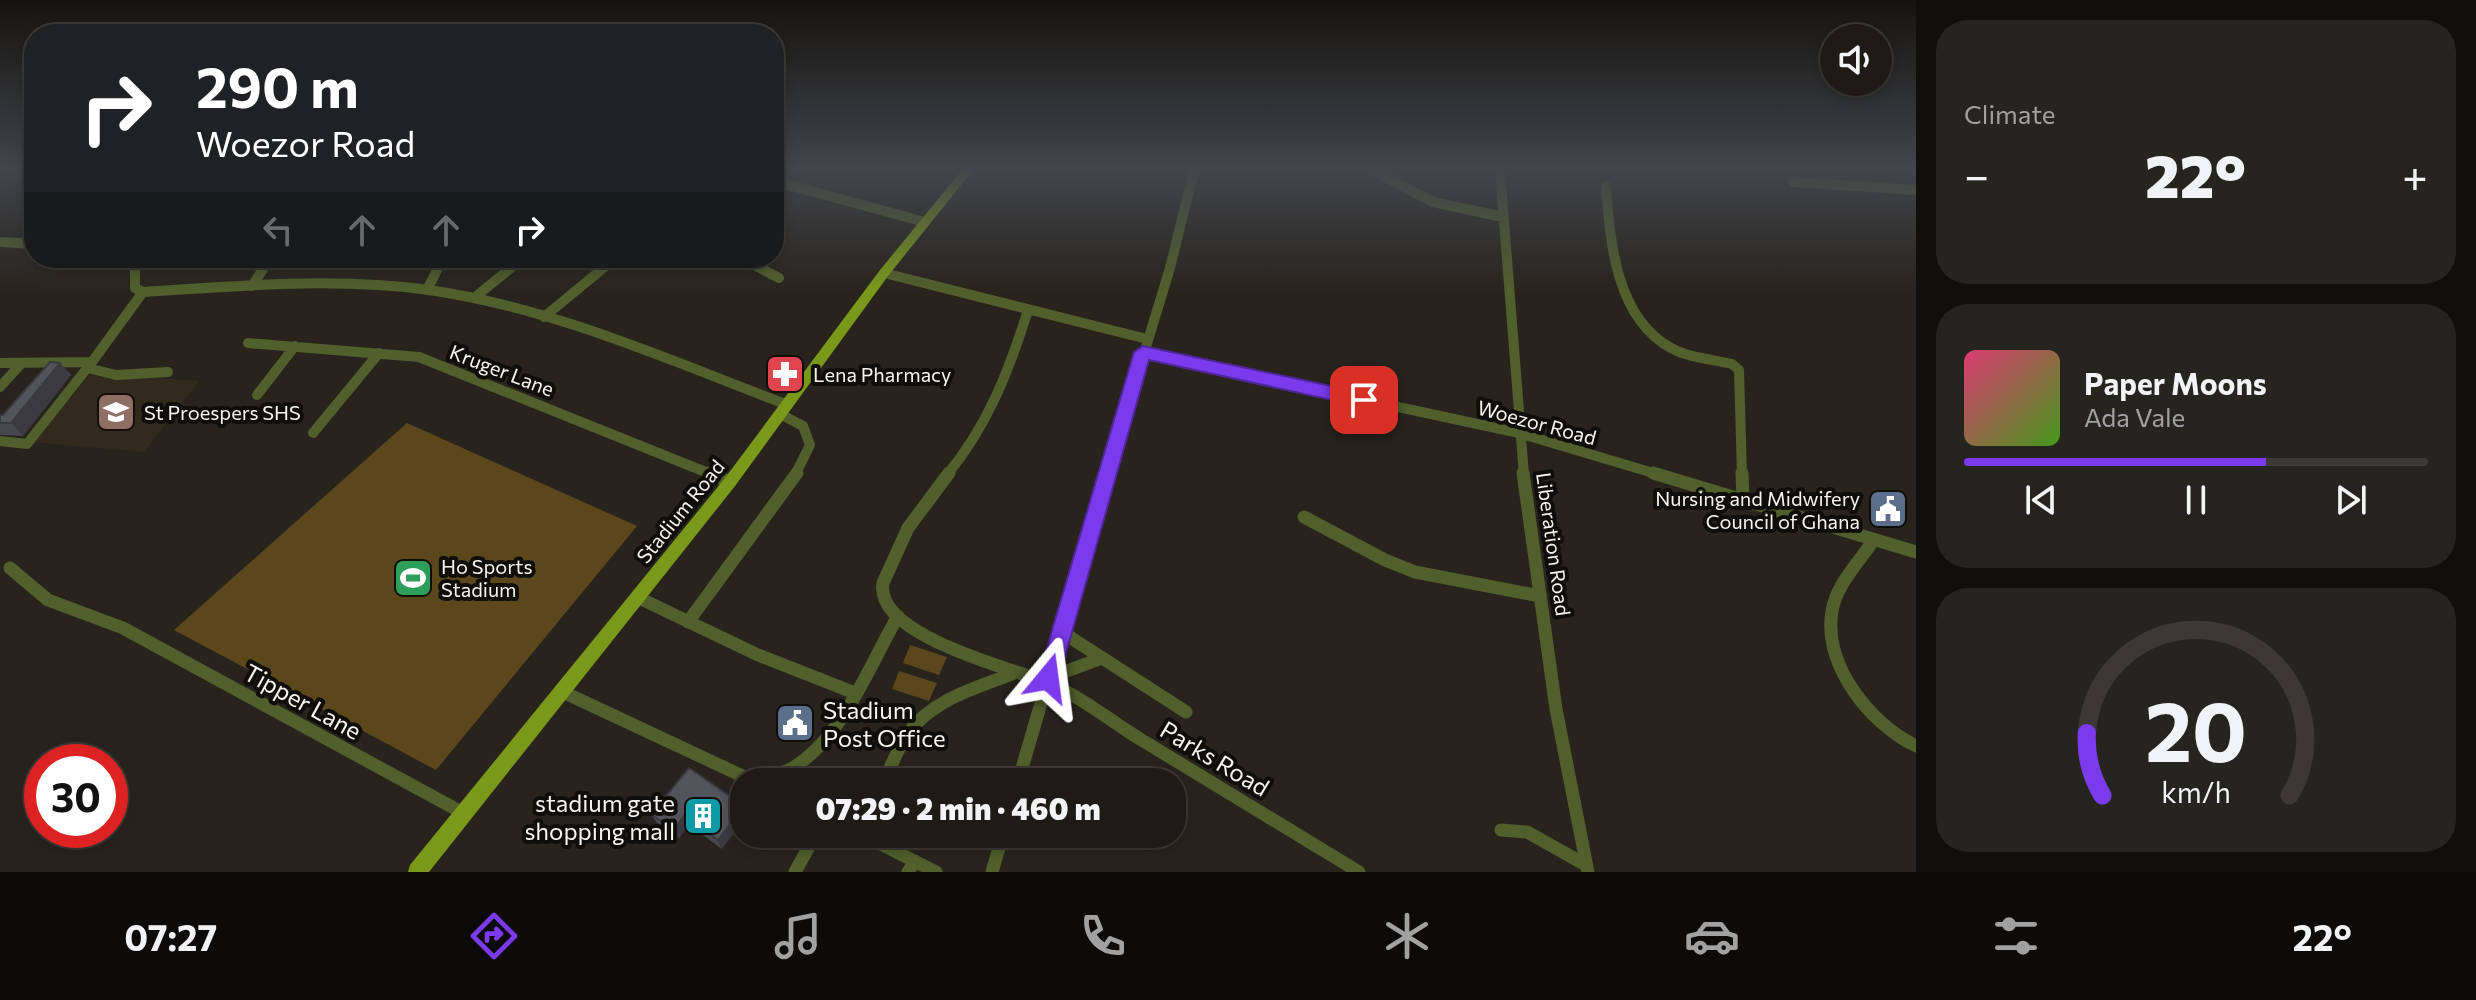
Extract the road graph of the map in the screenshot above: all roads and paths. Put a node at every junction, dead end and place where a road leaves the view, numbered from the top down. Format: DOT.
graph roads {
  1 [pos="883,211"];
  2 [pos="934,211"];
  3 [pos="1184,211"];
  4 [pos="1474,211"];
  5 [pos="1503,211"];
  6 [pos="1607,211"];
  7 [pos="1503,217"];
  8 [pos="925,222"];
  9 [pos="0,242"];
  10 [pos="24,243"];
  11 [pos="135,268"];
  12 [pos="264,268"];
  13 [pos="438,268"];
  14 [pos="511,268"];
  15 [pos="604,268"];
  16 [pos="760,268"];
  17 [pos="884,273"];
  18 [pos="779,278"];
  19 [pos="252,286"];
  20 [pos="427,290"];
  21 [pos="143,292"];
  22 [pos="474,298"];
  23 [pos="1028,310"];
  24 [pos="544,317"];
  25 [pos="248,343"];
  26 [pos="295,346"];
  27 [pos="1145,346"];
  28 [pos="379,353"];
  29 [pos="0,363"];
  30 [pos="21,364"];
  31 [pos="90,365"];
  32 [pos="168,372"];
  33 [pos="0,387"];
  34 [pos="257,395"];
  35 [pos="785,410"];
  36 [pos="313,433"];
  37 [pos="1519,433"];
  38 [pos="0,441"];
  39 [pos="730,482"];
  40 [pos="1743,501"];
  41 [pos="1304,517"];
  42 [pos="1873,541"];
  43 [pos="1916,552"];
  44 [pos="10,568"];
  45 [pos="1540,596"];
  46 [pos="637,597"];
  47 [pos="898,616"];
  48 [pos="688,622"];
  49 [pos="1062,632"];
  50 [pos="1102,658"];
  51 [pos="1012,674"];
  52 [pos="1048,680"];
  53 [pos="563,692"];
  54 [pos="855,693"];
  55 [pos="1186,712"];
  56 [pos="1916,746"];
  57 [pos="791,768"];
  58 [pos="890,768"];
  59 [pos="1022,768"];
  60 [pos="730,770"];
  61 [pos="463,813"];
  62 [pos="1501,830"];
  63 [pos="808,848"];
  64 [pos="883,848"];
  65 [pos="999,848"];
  66 [pos="911,866"];
  67 [pos="1587,869"];
  68 [pos="424,870"];
  69 [pos="795,872"];
  70 [pos="936,872"];
  71 [pos="992,872"];
  72 [pos="1359,872"];
  1 -- 8 [label="street"];
  2 -- 8 [label="main road, Stadium Road"];
  3 -- 27 [label="street"];
  4 -- 7 [label="street"];
  5 -- 7 [label="street, Liberation Road"];
  6 -- 40 [label="street"];
  7 -- 37 [label="street, Liberation Road"];
  8 -- 17 [label="main road, Stadium Road"];
  9 -- 10 [label="street"];
  11 -- 21 [label="street"];
  12 -- 19 [label="street"];
  13 -- 20 [label="street"];
  14 -- 22 [label="street"];
  15 -- 24 [label="street"];
  16 -- 18 [label="street"];
  17 -- 23 [label="street, Woezor Road"];
  17 -- 35 [label="main road, Stadium Road"];
  19 -- 20 [label="street"];
  19 -- 21 [label="street"];
  20 -- 22 [label="street"];
  21 -- 31 [label="street"];
  22 -- 24 [label="street"];
  23 -- 27 [label="street, Woezor Road"];
  23 -- 47 [label="street"];
  24 -- 35 [label="street"];
  25 -- 26 [label="street, Kruger Lane"];
  26 -- 28 [label="street, Kruger Lane"];
  26 -- 34 [label="street"];
  27 -- 37 [label="street, Woezor Road"];
  27 -- 49 [label="street"];
  28 -- 36 [label="street"];
  28 -- 39 [label="street, Kruger Lane"];
  29 -- 30 [label="street"];
  30 -- 31 [label="street"];
  30 -- 33 [label="street"];
  31 -- 32 [label="street"];
  31 -- 38 [label="street"];
  35 -- 39 [label="main road, Stadium Road"];
  35 -- 48 [label="street"];
  37 -- 40 [label="street, Woezor Road"];
  37 -- 45 [label="street, Liberation Road"];
  39 -- 46 [label="main road, Stadium Road"];
  40 -- 42 [label="street, Woezor Road"];
  41 -- 45 [label="street"];
  42 -- 43 [label="street, Woezor Road"];
  42 -- 56 [label="street"];
  44 -- 61 [label="street, Tipper Lane"];
  45 -- 67 [label="street, Liberation Road"];
  46 -- 48 [label="street"];
  46 -- 53 [label="main road, Stadium Road"];
  47 -- 51 [label="street"];
  47 -- 54 [label="street"];
  48 -- 54 [label="street"];
  49 -- 50 [label="street"];
  49 -- 52 [label="street"];
  50 -- 52 [label="street"];
  50 -- 55 [label="street"];
  51 -- 52 [label="street"];
  51 -- 58 [label="street"];
  52 -- 59 [label="street"];
  52 -- 72 [label="street, Parks Road"];
  53 -- 60 [label="street"];
  53 -- 61 [label="main road, Stadium Road"];
  54 -- 57 [label="street"];
  61 -- 68 [label="main road, Stadium Road"];
  62 -- 67 [label="street"];
  63 -- 69 [label="street"];
  64 -- 66 [label="street"];
  65 -- 71 [label="street"];
  66 -- 70 [label="street"];
}
